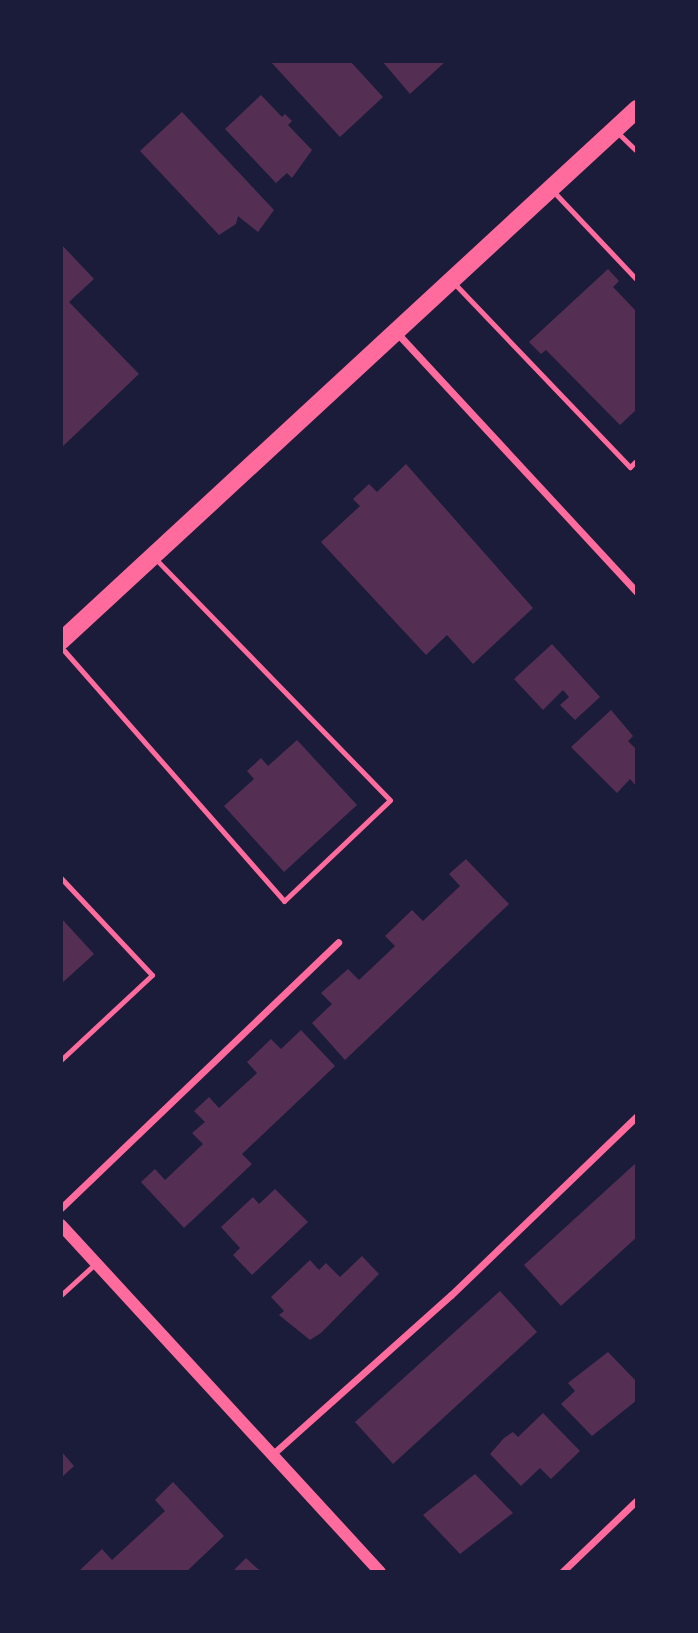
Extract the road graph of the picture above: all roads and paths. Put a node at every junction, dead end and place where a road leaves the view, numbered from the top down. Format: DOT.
graph roads {
  1 [pos="637,109"];
  2 [pos="615,130"];
  3 [pos="637,151"];
  4 [pos="552,190"];
  5 [pos="637,280"];
  6 [pos="453,282"];
  7 [pos="397,332"];
  8 [pos="637,460"];
  9 [pos="154,557"];
  10 [pos="637,592"];
  11 [pos="61,641"];
  12 [pos="61,647"];
  13 [pos="61,878"];
  14 [pos="338,942"];
  15 [pos="61,1060"];
  16 [pos="637,1116"];
  17 [pos="61,1208"];
  18 [pos="61,1225"];
  19 [pos="97,1262"];
  20 [pos="61,1296"];
  21 [pos="274,1453"];
  22 [pos="637,1500"];
  23 [pos="380,1572"];
  24 [pos="562,1572"];
  1 -- 2 [label="main road"];
  2 -- 3 [label="lane"];
  2 -- 4 [label="main road"];
  4 -- 5 [label="lane"];
  4 -- 6 [label="main road"];
  6 -- 7 [label="main road"];
  6 -- 8 [label="lane"];
  7 -- 9 [label="main road"];
  7 -- 10 [label="street"];
  9 -- 11 [label="main road"];
  9 -- 12 [label="lane"];
  13 -- 15 [label="lane"];
  14 -- 17 [label="street"];
  16 -- 21 [label="street"];
  18 -- 19 [label="street"];
  19 -- 20 [label="lane"];
  19 -- 21 [label="street"];
  21 -- 23 [label="street"];
  22 -- 24 [label="street"];
}
